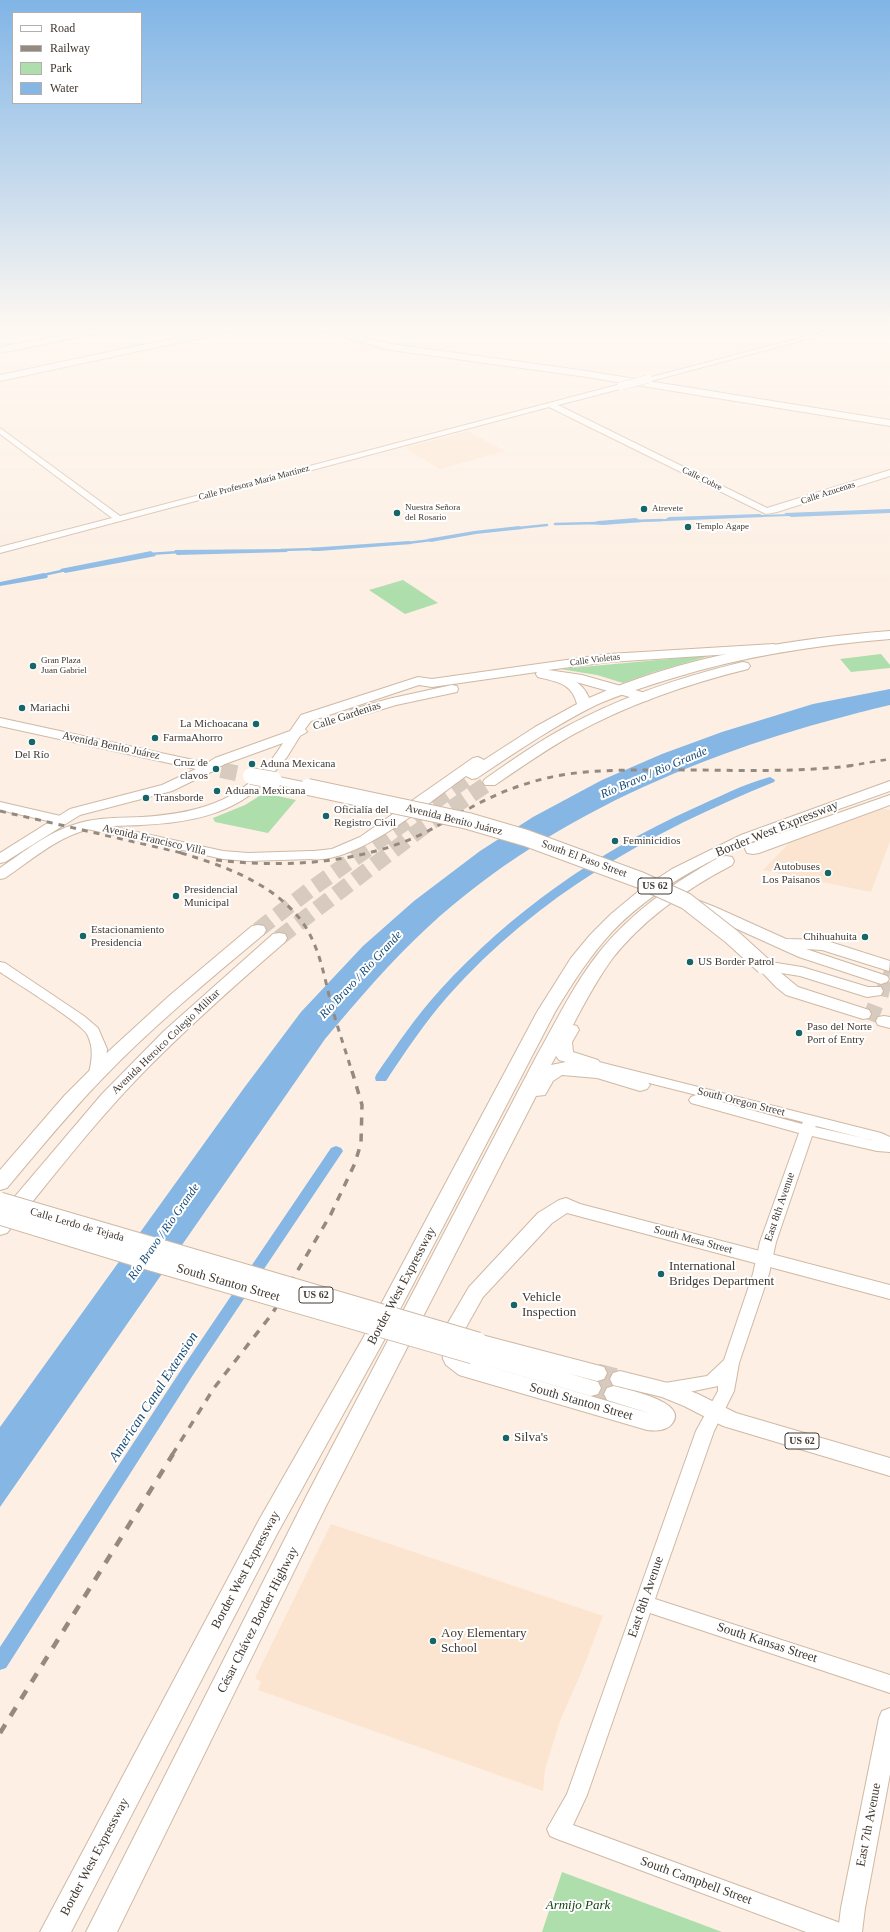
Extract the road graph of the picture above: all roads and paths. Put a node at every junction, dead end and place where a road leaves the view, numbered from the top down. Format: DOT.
graph roads {
  1 [pos="512,415"];
  2 [pos="572,415"];
  3 [pos="841,415"];
  4 [pos="890,423"];
  5 [pos="0,430"];
  6 [pos="890,473"];
  7 [pos="766,511"];
  8 [pos="119,519"];
  9 [pos="0,550"];
  10 [pos="890,635"];
  11 [pos="890,646"];
  12 [pos="774,648"];
  13 [pos="543,674"];
  14 [pos="418,681"];
  15 [pos="619,691"];
  16 [pos="644,697"];
  17 [pos="581,707"];
  18 [pos="0,722"];
  19 [pos="294,734"];
  20 [pos="215,768"];
  21 [pos="246,775"];
  22 [pos="472,775"];
  23 [pos="490,782"];
  24 [pos="890,786"];
  25 [pos="890,800"];
  26 [pos="0,806"];
  27 [pos="87,825"];
  28 [pos="64,826"];
  29 [pos="526,838"];
  30 [pos="747,845"];
  31 [pos="311,855"];
  32 [pos="0,859"];
  33 [pos="0,875"];
  34 [pos="686,901"];
  35 [pos="258,930"];
  36 [pos="623,936"];
  37 [pos="279,938"];
  38 [pos="781,942"];
  39 [pos="0,966"];
  40 [pos="764,966"];
  41 [pos="881,978"];
  42 [pos="865,1010"];
  43 [pos="591,1064"];
  44 [pos="97,1073"];
  45 [pos="640,1086"];
  46 [pos="808,1124"];
  47 [pos="890,1143"];
  48 [pos="890,1147"];
  49 [pos="0,1183"];
  50 [pos="0,1202"];
  51 [pos="566,1205"];
  52 [pos="0,1215"];
  53 [pos="0,1228"];
  54 [pos="149,1253"];
  55 [pos="764,1258"];
  56 [pos="890,1292"];
  57 [pos="416,1308"];
  58 [pos="731,1363"];
  59 [pos="594,1380"];
  60 [pos="665,1390"];
  61 [pos="714,1412"];
  62 [pos="890,1467"];
  63 [pos="644,1604"];
  64 [pos="890,1684"];
  65 [pos="890,1718"];
  66 [pos="557,1829"];
  67 [pos="55,1932"];
  68 [pos="101,1932"];
  69 [pos="835,1932"];
  70 [pos="850,1932"];
  1 -- 8 [label="street, Calle Profesora María Martínez"];
  2 -- 7 [label="street, Calle Cobre"];
  3 -- 4 [label="main road"];
  5 -- 8 [label="street"];
  6 -- 7 [label="street, Calle Azucenas"];
  8 -- 9 [label="street, Calle Profesora María Martínez"];
  10 -- 12 [label="highway"];
  11 -- 16 [label="highway"];
  12 -- 14 [label="main road, Calle Violetas"];
  12 -- 15 [label="highway"];
  13 -- 15 [label="main road, Calle Gardenias"];
  13 -- 17 [label="highway"];
  13 -- 19 [label="main road, Calle Gardenias"];
  14 -- 19 [label="main road, Calle Gardenias"];
  15 -- 16 [label="main road, Calle Gardenias"];
  15 -- 17 [label="highway"];
  16 -- 23 [label="highway"];
  17 -- 22 [label="highway"];
  17 -- 31 [label="highway"];
  18 -- 20 [label="main road, Avenida Benito Juárez"];
  19 -- 20 [label="main road, Calle Gardenias"];
  19 -- 27 [label="main road"];
  20 -- 28 [label="main road, Calle Gardenias"];
  21 -- 29 [label="main road, Avenida Benito Juárez, bridge"];
  24 -- 30 [label="highway, Border West Expressway"];
  25 -- 30 [label="highway, Border West Expressway"];
  26 -- 28 [label="main road"];
  27 -- 28 [label="main road"];
  27 -- 31 [label="main road, Avenida Francisco Villa"];
  28 -- 32 [label="main road"];
  28 -- 33 [label="main road"];
  29 -- 34 [label="main road, South El Paso Street / US 62, bridge"];
  30 -- 36 [label="highway, Border West Expressway"];
  30 -- 67 [label="highway, Border West Expressway"];
  34 -- 38 [label="main road, South El Paso Street / US 62"];
  34 -- 40 [label="main road, South El Paso Street / US 62, bridge"];
  35 -- 44 [label="highway, Avenida Heroico Colegio Militar"];
  36 -- 43 [label="highway"];
  36 -- 57 [label="highway, Border West Expressway"];
  37 -- 53 [label="highway, Avenida Heroico Colegio Militar"];
  38 -- 41 [label="main road, South El Paso Street / US 62"];
  38 -- 41 [label="main road, South El Paso Street / US 62"];
  39 -- 44 [label="main road"];
  40 -- 41 [label="main road"];
  40 -- 42 [label="main road, South El Paso Street / US 62"];
  43 -- 46 [label="street, South Oregon Street"];
  44 -- 49 [label="highway, Avenida Heroico Colegio Militar"];
  45 -- 46 [label="street, South Oregon Street"];
  45 -- 57 [label="highway"];
  46 -- 47 [label="street, South Oregon Street"];
  46 -- 48 [label="street, South Oregon Street"];
  46 -- 55 [label="street, East 8th Avenue"];
  50 -- 54 [label="main road, Calle Lerdo de Tejada, bridge"];
  51 -- 55 [label="main road, South Mesa Street"];
  51 -- 60 [label="main road, South Stanton Street / US 62"];
  52 -- 54 [label="main road, bridge"];
  54 -- 59 [label="main road, South Stanton Street, bridge"];
  55 -- 56 [label="main road, South Mesa Street"];
  55 -- 58 [label="street, East 8th Avenue"];
  57 -- 68 [label="highway, César Chávez Border Highway"];
  58 -- 60 [label="street, East 8th Avenue"];
  58 -- 61 [label="street, East 8th Avenue"];
  60 -- 61 [label="main road, South Stanton Street / US 62"];
  61 -- 62 [label="main road, South Stanton Street / US 62"];
  61 -- 63 [label="street, East 8th Avenue"];
  63 -- 64 [label="street, South Kansas Street"];
  63 -- 66 [label="street, East 8th Avenue"];
  65 -- 70 [label="main road, East 7th Avenue"];
  66 -- 69 [label="street, South Campbell Street"];
}
